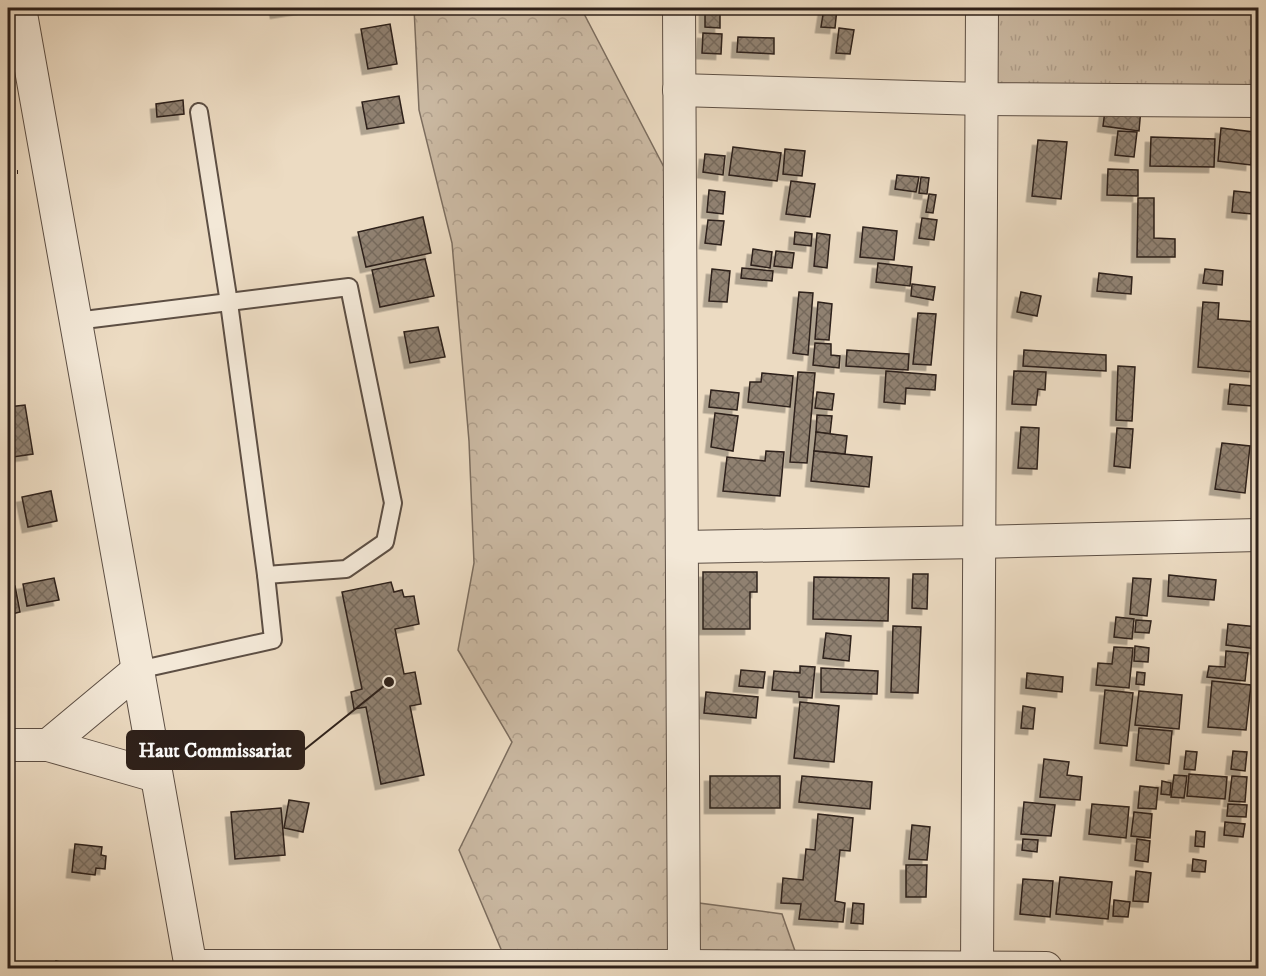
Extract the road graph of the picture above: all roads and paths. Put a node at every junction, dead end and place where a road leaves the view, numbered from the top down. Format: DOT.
graph roads {
  1 [pos="20,8"];
  2 [pos="679,8"];
  3 [pos="982,8"];
  4 [pos="679,90"];
  5 [pos="981,99"];
  6 [pos="1258,101"];
  7 [pos="200,112"];
  8 [pos="229,303"];
  9 [pos="76,321"];
  10 [pos="1258,535"];
  11 [pos="979,542"];
  12 [pos="682,547"];
  13 [pos="266,575"];
  14 [pos="138,670"];
  15 [pos="8,744"];
  16 [pos="48,745"];
  17 [pos="156,776"];
  18 [pos="684,966"];
  19 [pos="191,968"];
  20 [pos="977,968"];
  21 [pos="1046,969"];
  1 -- 9 [label="street"];
  2 -- 4 [label="street"];
  3 -- 5 [label="street"];
  4 -- 5 [label="street"];
  4 -- 12 [label="street"];
  5 -- 6 [label="street"];
  5 -- 11 [label="street"];
  7 -- 8 [label="lane"];
  8 -- 9 [label="lane"];
  8 -- 13 [label="lane"];
  8 -- 13 [label="lane"];
  9 -- 14 [label="street"];
  10 -- 11 [label="street"];
  11 -- 12 [label="street"];
  11 -- 20 [label="street"];
  12 -- 18 [label="street"];
  13 -- 14 [label="lane"];
  14 -- 16 [label="street"];
  14 -- 17 [label="street"];
  15 -- 16 [label="street"];
  16 -- 17 [label="street"];
  17 -- 19 [label="street"];
  18 -- 19 [label="street"];
  18 -- 20 [label="street"];
  20 -- 21 [label="street"];
}
